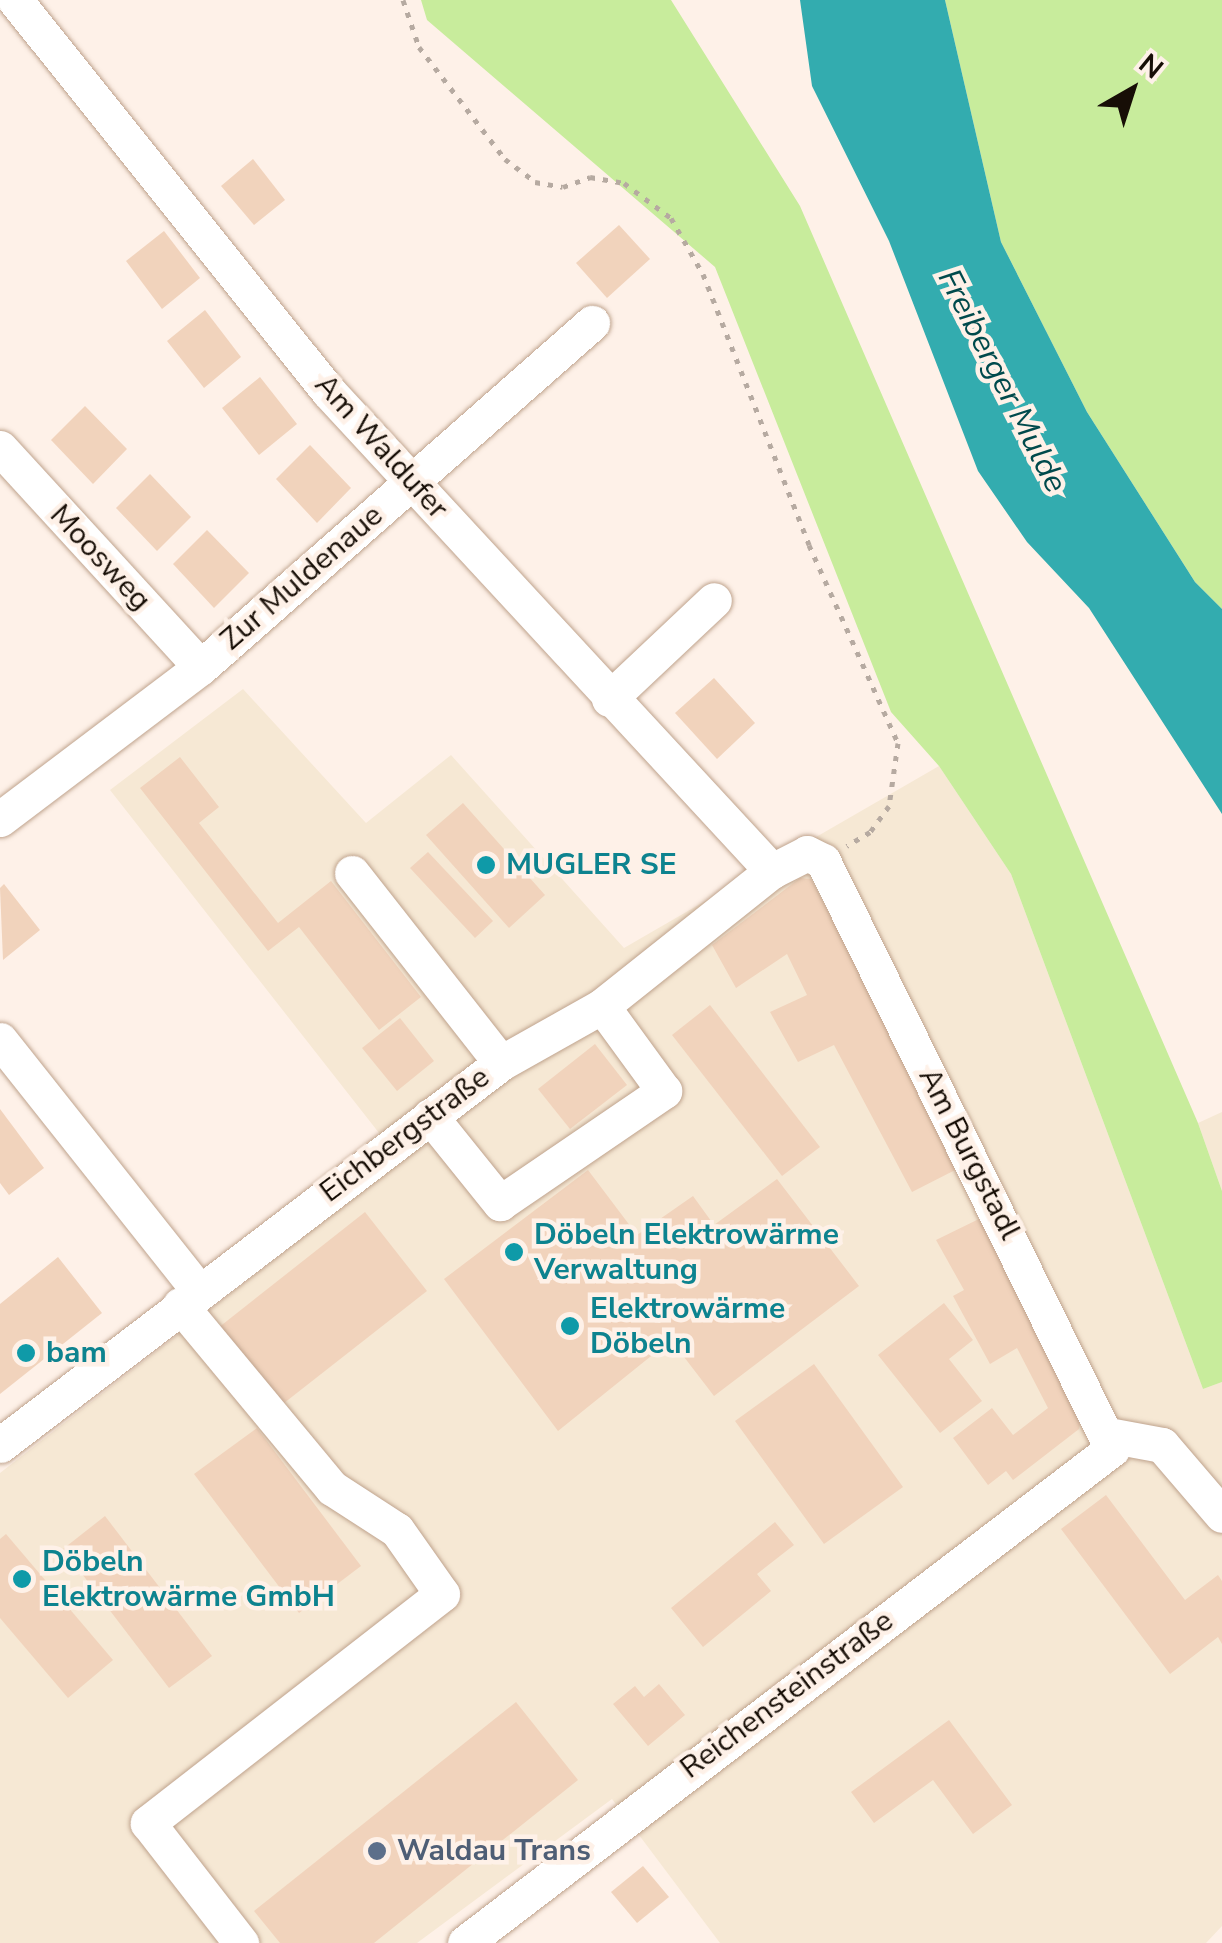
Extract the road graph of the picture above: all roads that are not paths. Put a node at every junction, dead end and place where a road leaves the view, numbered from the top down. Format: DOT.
graph roads {
  1 [pos="15,0"];
  2 [pos="592,323"];
  3 [pos="0,448"];
  4 [pos="412,481"];
  5 [pos="714,600"];
  6 [pos="201,667"];
  7 [pos="609,698"];
  8 [pos="0,819"];
  9 [pos="823,860"];
  10 [pos="772,871"];
  11 [pos="352,873"];
  12 [pos="602,1006"];
  13 [pos="0,1040"];
  14 [pos="500,1063"];
  15 [pos="430,1116"];
  16 [pos="190,1298"];
  17 [pos="1110,1442"];
  18 [pos="0,1445"];
  19 [pos="1222,1515"];
  20 [pos="241,1943"];
  21 [pos="465,1943"];
  1 -- 4 [label="street, Am Waldufer"];
  2 -- 4 [label="street, Zur Muldenaue"];
  3 -- 6 [label="street, Moosweg"];
  4 -- 6 [label="street, Zur Muldenaue"];
  4 -- 7 [label="street, Am Waldufer"];
  5 -- 7 [label="street"];
  6 -- 8 [label="street, Zur Muldenaue"];
  7 -- 10 [label="street, Am Waldufer"];
  9 -- 10 [label="street, Eichbergstraße"];
  9 -- 17 [label="street, Am Burgstadl"];
  10 -- 12 [label="street, Eichbergstraße"];
  11 -- 14 [label="street"];
  12 -- 14 [label="street, Eichbergstraße"];
  12 -- 15 [label="street"];
  13 -- 16 [label="street"];
  14 -- 15 [label="street, Eichbergstraße"];
  15 -- 16 [label="street, Eichbergstraße"];
  16 -- 18 [label="street, Eichbergstraße"];
  16 -- 20 [label="street"];
  17 -- 19 [label="street"];
  17 -- 21 [label="street, Reichensteinstraße"];
}
